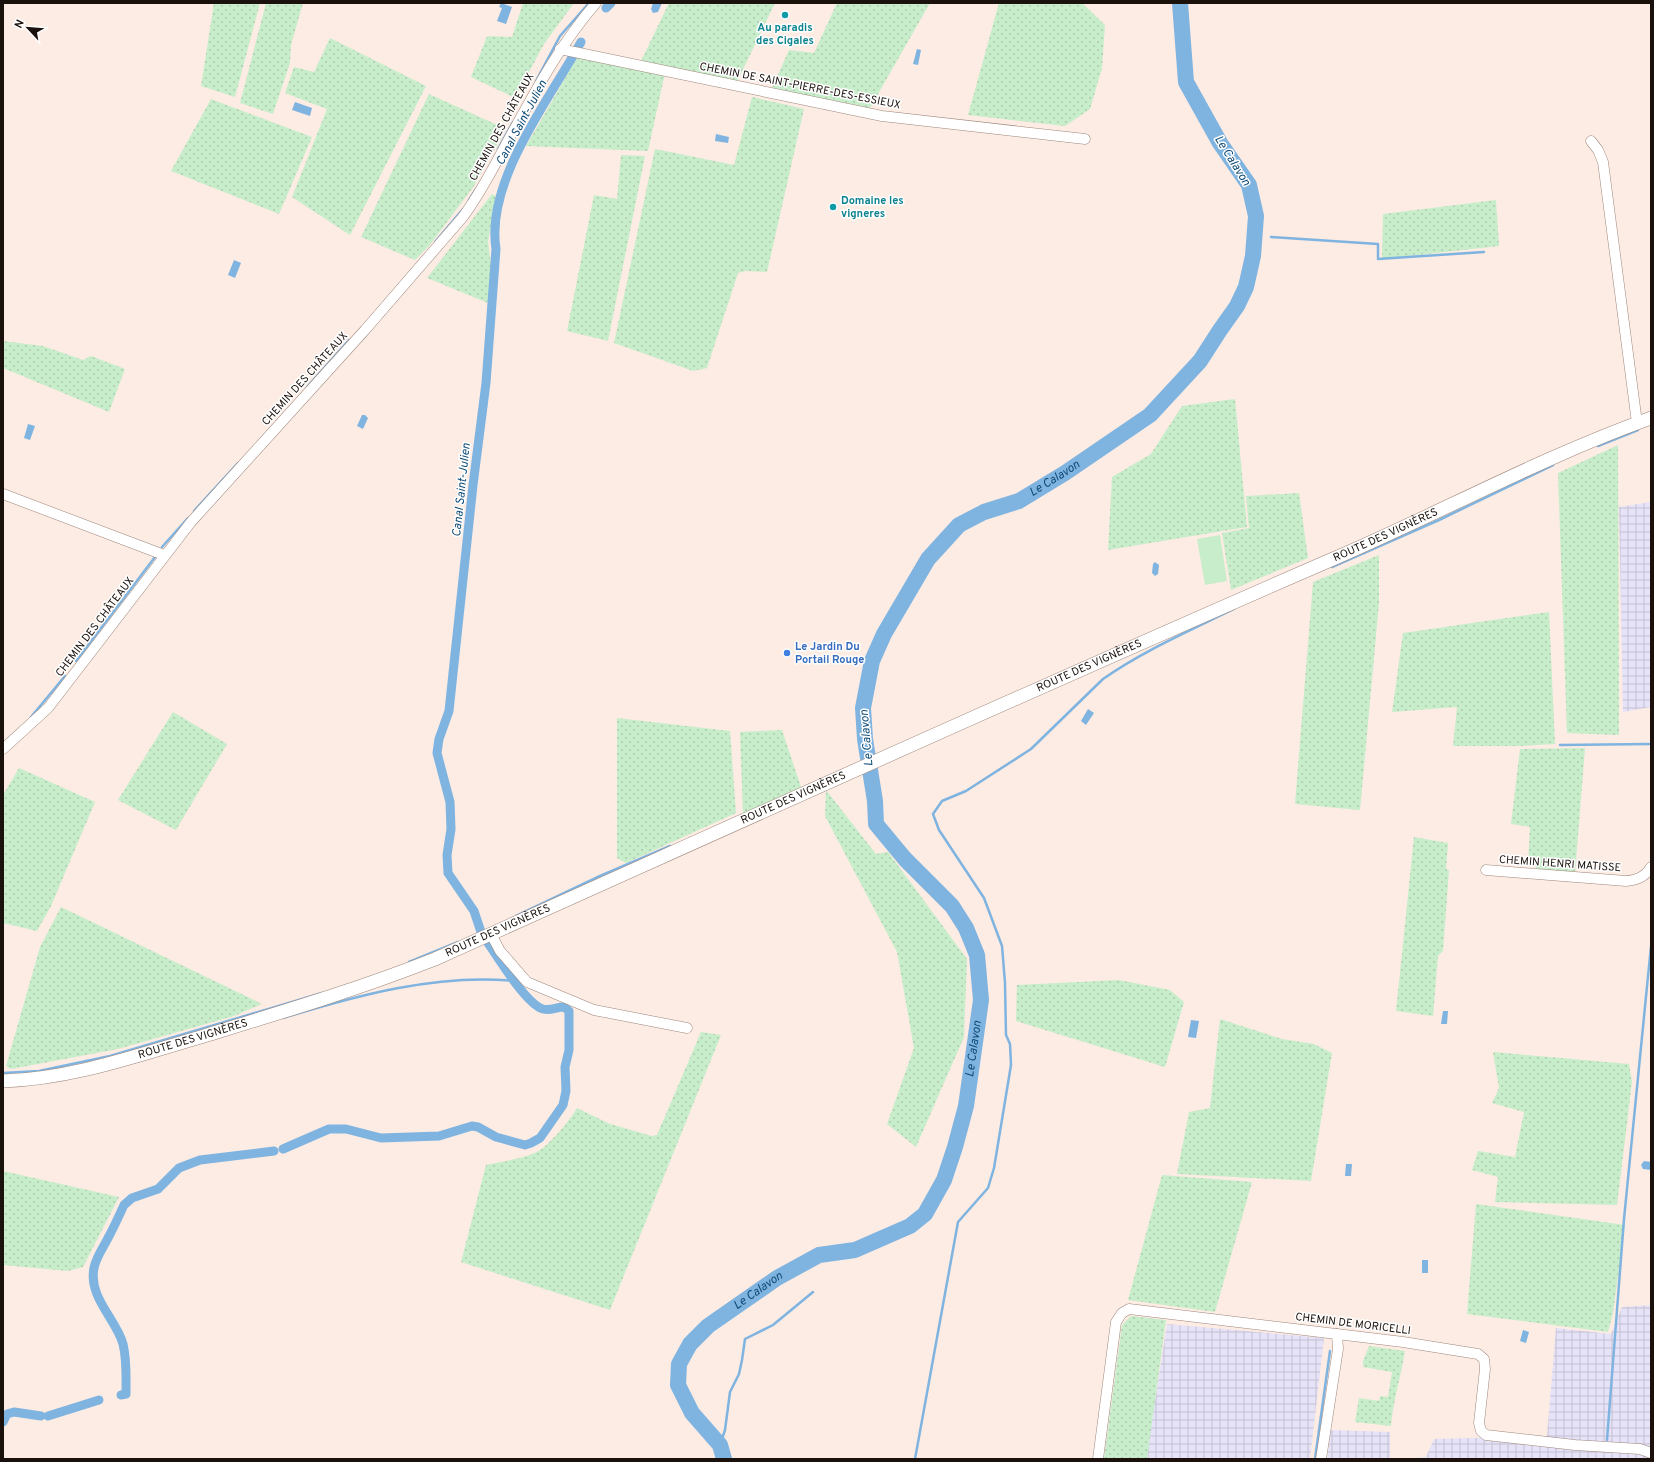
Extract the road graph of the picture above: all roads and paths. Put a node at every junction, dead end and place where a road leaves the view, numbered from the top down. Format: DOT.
graph roads {
  1 [pos="596,3"];
  2 [pos="560,49"];
  3 [pos="1085,139"];
  4 [pos="1591,141"];
  5 [pos="1651,418"];
  6 [pos="1637,423"];
  7 [pos="3,494"];
  8 [pos="164,555"];
  9 [pos="3,749"];
  10 [pos="1651,867"];
  11 [pos="1486,870"];
  12 [pos="486,937"];
  13 [pos="686,1028"];
  14 [pos="3,1080"];
  15 [pos="1336,1334"];
  16 [pos="1651,1453"];
  17 [pos="1098,1459"];
  18 [pos="1322,1459"];
  1 -- 2 [label="street, CHEMIN DES CHÂTEAUX"];
  2 -- 3 [label="street, CHEMIN DE SAINT-PIERRE-DES-ESSIEUX"];
  2 -- 8 [label="street, CHEMIN DES CHÂTEAUX"];
  4 -- 6 [label="street"];
  5 -- 6 [label="street, ROUTE DES VIGNÈRES"];
  6 -- 12 [label="street, ROUTE DES VIGNÈRES"];
  7 -- 8 [label="street"];
  8 -- 9 [label="street, CHEMIN DES CHÂTEAUX"];
  10 -- 11 [label="street, CHEMIN HENRI MATISSE"];
  12 -- 13 [label="street"];
  12 -- 14 [label="street, ROUTE DES VIGNÈRES"];
  15 -- 16 [label="street, CHEMIN DE MORICELLI"];
  15 -- 17 [label="street, CHEMIN DE MORICELLI"];
  15 -- 18 [label="street"];
}
